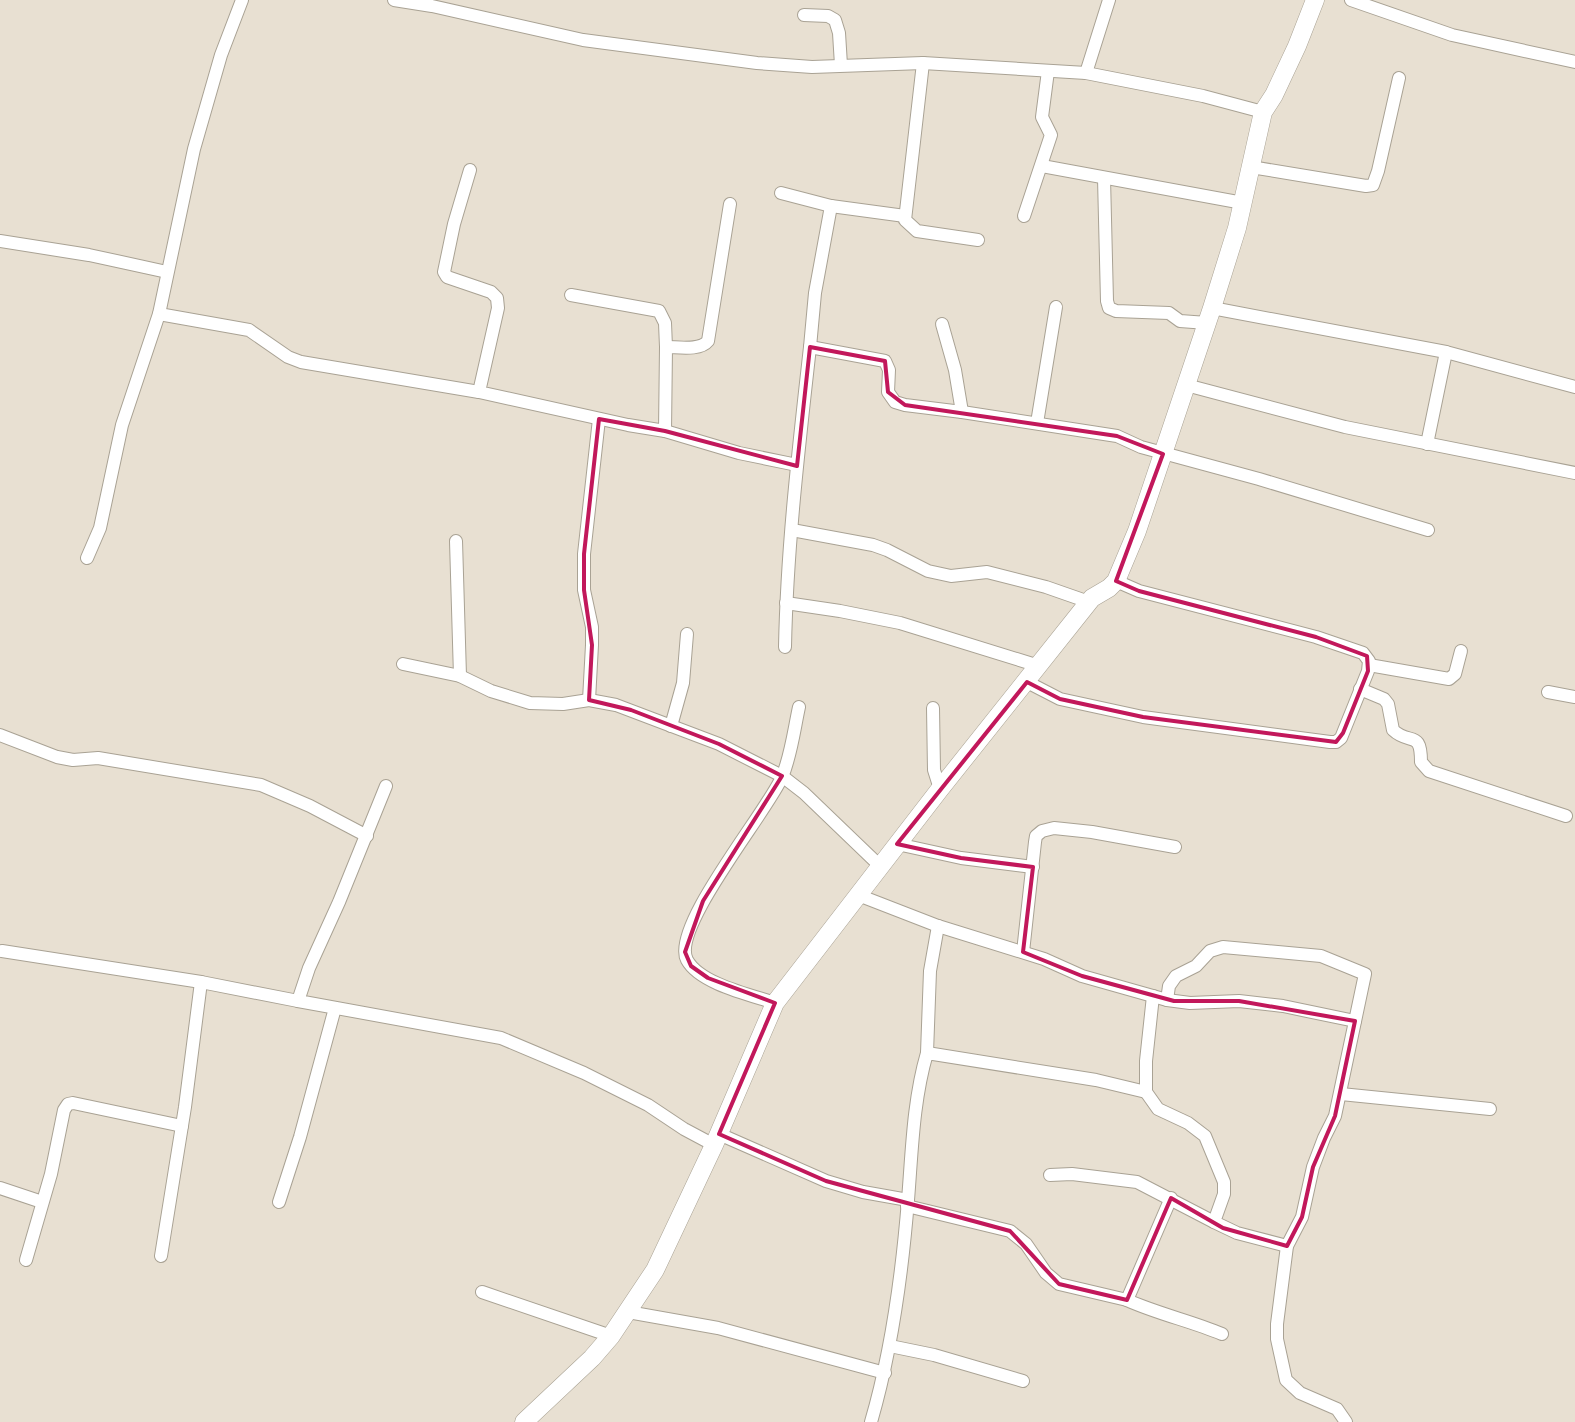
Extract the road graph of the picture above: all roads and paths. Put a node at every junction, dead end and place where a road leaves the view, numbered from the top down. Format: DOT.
graph roads {
  1 [pos="242,0"];
  2 [pos="394,0"];
  3 [pos="1109,0"];
  4 [pos="1315,0"];
  5 [pos="1351,0"];
  6 [pos="804,15"];
  7 [pos="1575,62"];
  8 [pos="923,63"];
  9 [pos="841,65"];
  10 [pos="1048,71"];
  11 [pos="1086,73"];
  12 [pos="1399,78"];
  13 [pos="1263,112"];
  14 [pos="1042,166"];
  15 [pos="1251,167"];
  16 [pos="470,170"];
  17 [pos="1104,178"];
  18 [pos="781,193"];
  19 [pos="1243,203"];
  20 [pos="730,204"];
  21 [pos="831,206"];
  22 [pos="905,216"];
  23 [pos="1024,216"];
  24 [pos="978,240"];
  25 [pos="0,241"];
  26 [pos="166,272"];
  27 [pos="571,295"];
  28 [pos="1056,307"];
  29 [pos="159,314"];
  30 [pos="1210,315"];
  31 [pos="942,324"];
  32 [pos="666,347"];
  33 [pos="810,347"];
  34 [pos="1446,352"];
  35 [pos="1186,385"];
  36 [pos="1575,387"];
  37 [pos="479,392"];
  38 [pos="962,412"];
  39 [pos="599,419"];
  40 [pos="1037,423"];
  41 [pos="665,431"];
  42 [pos="1427,444"];
  43 [pos="1163,454"];
  44 [pos="797,465"];
  45 [pos="1575,473"];
  46 [pos="792,530"];
  47 [pos="1428,530"];
  48 [pos="456,541"];
  49 [pos="87,558"];
  50 [pos="1116,581"];
  51 [pos="1090,602"];
  52 [pos="786,603"];
  53 [pos="687,634"];
  54 [pos="785,646"];
  55 [pos="1461,651"];
  56 [pos="403,664"];
  57 [pos="1369,665"];
  58 [pos="1039,666"];
  59 [pos="460,676"];
  60 [pos="1027,682"];
  61 [pos="1360,689"];
  62 [pos="1548,692"];
  63 [pos="1575,697"];
  64 [pos="589,700"];
  65 [pos="799,707"];
  66 [pos="933,708"];
  67 [pos="671,726"];
  68 [pos="0,735"];
  69 [pos="782,776"];
  70 [pos="386,786"];
  71 [pos="940,789"];
  72 [pos="1566,816"];
  73 [pos="367,836"];
  74 [pos="897,844"];
  75 [pos="1176,847"];
  76 [pos="880,866"];
  77 [pos="1033,866"];
  78 [pos="858,895"];
  79 [pos="938,926"];
  80 [pos="2,951"];
  81 [pos="1023,952"];
  82 [pos="201,982"];
  83 [pos="1154,996"];
  84 [pos="1167,1000"];
  85 [pos="298,1001"];
  86 [pos="775,1003"];
  87 [pos="335,1008"];
  88 [pos="1355,1021"];
  89 [pos="926,1053"];
  90 [pos="1146,1092"];
  91 [pos="1341,1094"];
  92 [pos="1490,1109"];
  93 [pos="182,1126"];
  94 [pos="717,1139"];
  95 [pos="1050,1175"];
  96 [pos="0,1188"];
  97 [pos="1171,1198"];
  98 [pos="42,1202"];
  99 [pos="279,1202"];
  100 [pos="908,1203"];
  101 [pos="1214,1222"];
  102 [pos="1287,1246"];
  103 [pos="161,1256"];
  104 [pos="26,1260"];
  105 [pos="482,1292"];
  106 [pos="1127,1300"];
  107 [pos="628,1312"];
  108 [pos="1222,1334"];
  109 [pos="611,1336"];
  110 [pos="890,1346"];
  111 [pos="885,1373"];
  112 [pos="1023,1381"];
  113 [pos="524,1422"];
  114 [pos="871,1422"];
  115 [pos="1346,1422"];
  1 -- 26 [label="street"];
  2 -- 9 [label="street"];
  3 -- 11 [label="street"];
  4 -- 13 [label="street"];
  5 -- 7 [label="street"];
  6 -- 9 [label="street"];
  8 -- 9 [label="street"];
  8 -- 10 [label="street"];
  8 -- 22 [label="street"];
  10 -- 11 [label="street"];
  10 -- 14 [label="street"];
  11 -- 13 [label="street"];
  12 -- 15 [label="street"];
  13 -- 15 [label="street"];
  14 -- 17 [label="street"];
  14 -- 23 [label="street"];
  15 -- 19 [label="street"];
  16 -- 37 [label="street"];
  17 -- 19 [label="street"];
  17 -- 30 [label="street"];
  18 -- 21 [label="street"];
  19 -- 30 [label="street"];
  20 -- 32 [label="street"];
  21 -- 22 [label="street"];
  21 -- 33 [label="street"];
  22 -- 24 [label="street"];
  25 -- 26 [label="street"];
  26 -- 29 [label="street"];
  27 -- 32 [label="street"];
  28 -- 40 [label="street"];
  29 -- 37 [label="street"];
  29 -- 49 [label="street"];
  30 -- 34 [label="street"];
  30 -- 35 [label="street"];
  31 -- 38 [label="street"];
  32 -- 41 [label="street"];
  33 -- 38 [label="street"];
  33 -- 44 [label="street"];
  34 -- 36 [label="street"];
  34 -- 42 [label="street"];
  35 -- 42 [label="street"];
  35 -- 43 [label="street"];
  37 -- 39 [label="street"];
  38 -- 40 [label="street"];
  39 -- 41 [label="street"];
  39 -- 64 [label="street"];
  40 -- 43 [label="street"];
  41 -- 44 [label="street"];
  42 -- 45 [label="street"];
  43 -- 47 [label="street"];
  43 -- 50 [label="street"];
  44 -- 46 [label="street"];
  46 -- 51 [label="street"];
  46 -- 52 [label="street"];
  48 -- 59 [label="street"];
  50 -- 51 [label="street"];
  50 -- 57 [label="street"];
  51 -- 58 [label="street"];
  52 -- 54 [label="street"];
  52 -- 58 [label="street"];
  53 -- 67 [label="street"];
  55 -- 57 [label="street"];
  56 -- 59 [label="street"];
  57 -- 61 [label="street"];
  58 -- 60 [label="street"];
  59 -- 64 [label="street"];
  60 -- 61 [label="street"];
  60 -- 71 [label="street"];
  61 -- 72 [label="street"];
  62 -- 63 [label="street"];
  64 -- 67 [label="street"];
  65 -- 69 [label="street"];
  66 -- 71 [label="street"];
  67 -- 69 [label="street"];
  68 -- 73 [label="street"];
  69 -- 76 [label="street"];
  69 -- 86 [label="street"];
  70 -- 73 [label="street"];
  71 -- 74 [label="street"];
  73 -- 85 [label="street"];
  74 -- 76 [label="street"];
  74 -- 77 [label="street"];
  75 -- 77 [label="street"];
  76 -- 78 [label="street"];
  77 -- 81 [label="street"];
  78 -- 79 [label="street"];
  78 -- 86 [label="street"];
  79 -- 81 [label="street"];
  79 -- 89 [label="street"];
  80 -- 82 [label="street"];
  81 -- 83 [label="street"];
  82 -- 85 [label="street"];
  82 -- 93 [label="street"];
  83 -- 84 [label="street"];
  83 -- 90 [label="street"];
  84 -- 88 [label="street"];
  84 -- 88 [label="street"];
  85 -- 87 [label="street"];
  86 -- 94 [label="street"];
  87 -- 94 [label="street"];
  87 -- 99 [label="street"];
  88 -- 91 [label="street"];
  89 -- 90 [label="street"];
  89 -- 100 [label="street"];
  90 -- 101 [label="street"];
  91 -- 92 [label="street"];
  91 -- 102 [label="street"];
  93 -- 98 [label="street"];
  93 -- 103 [label="street"];
  94 -- 100 [label="street"];
  94 -- 107 [label="street"];
  95 -- 97 [label="street"];
  96 -- 98 [label="street"];
  97 -- 101 [label="street"];
  97 -- 106 [label="street"];
  98 -- 104 [label="street"];
  100 -- 106 [label="street"];
  100 -- 110 [label="street"];
  101 -- 102 [label="street"];
  102 -- 115 [label="street"];
  105 -- 109 [label="street"];
  106 -- 108 [label="street"];
  107 -- 109 [label="street"];
  107 -- 111 [label="street"];
  109 -- 113 [label="street"];
  110 -- 111 [label="street"];
  110 -- 112 [label="street"];
  111 -- 114 [label="street"];
}
